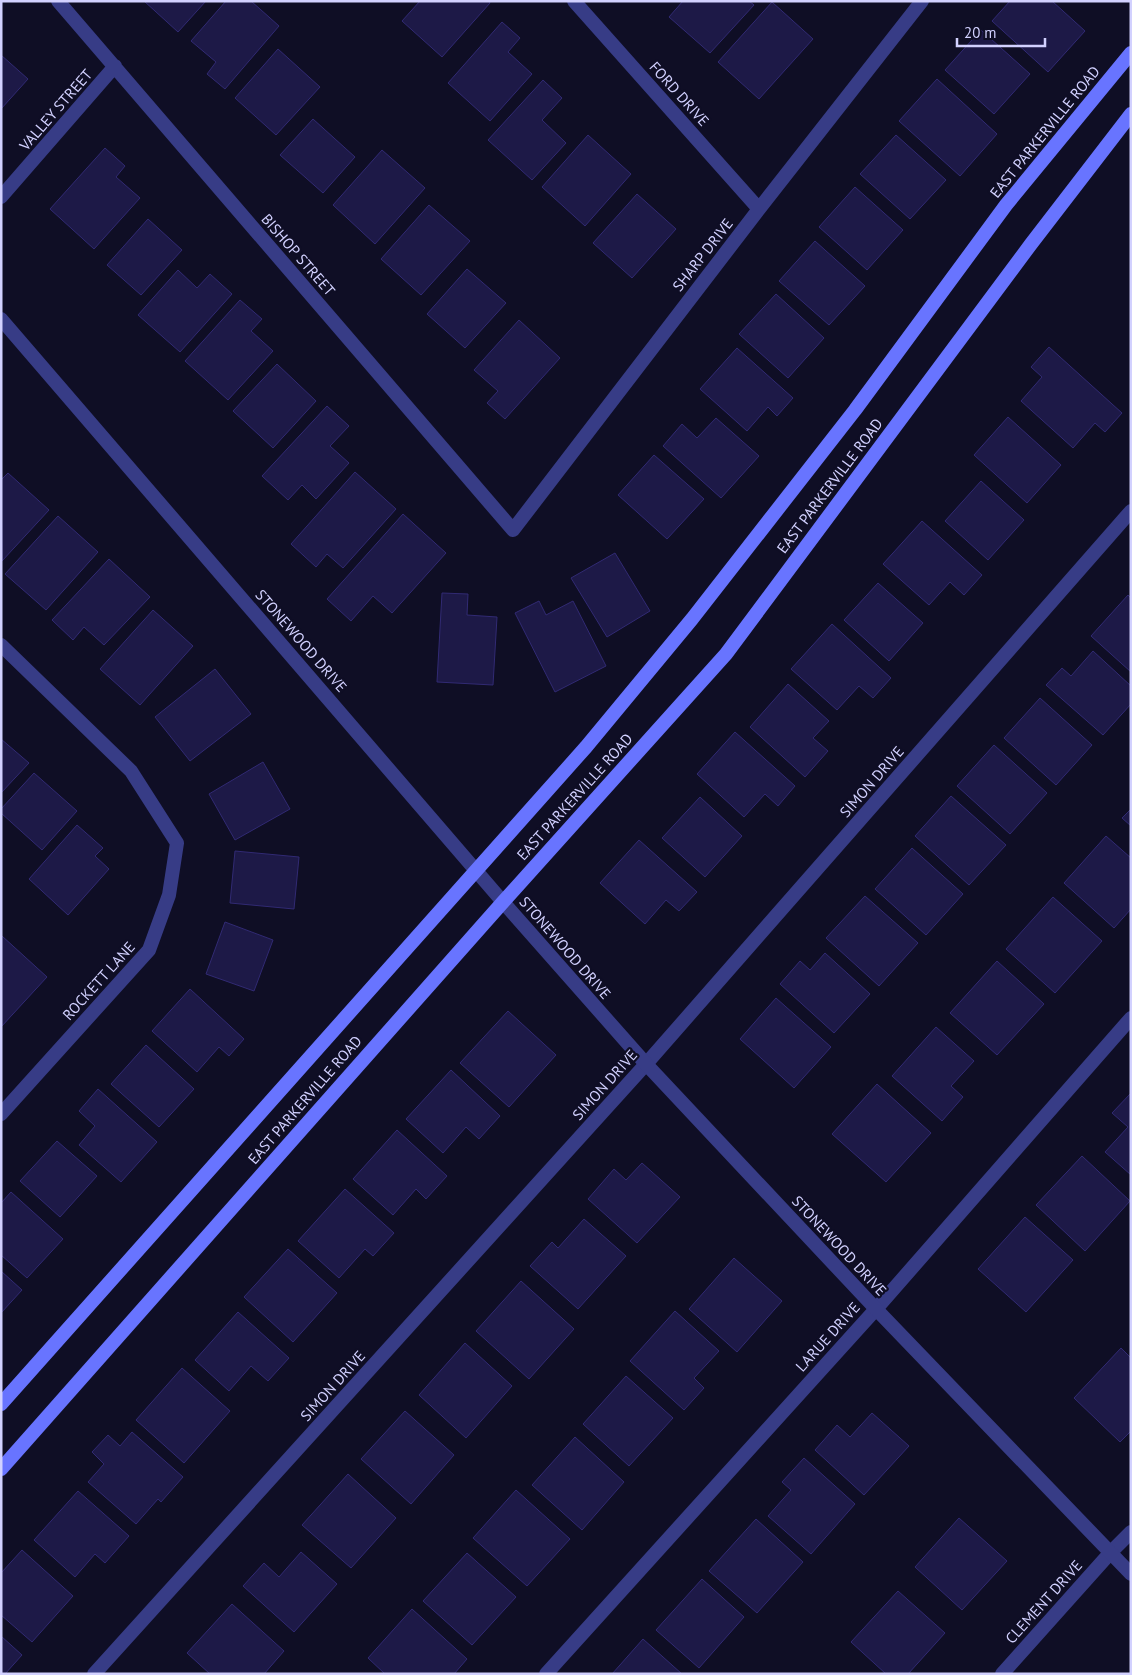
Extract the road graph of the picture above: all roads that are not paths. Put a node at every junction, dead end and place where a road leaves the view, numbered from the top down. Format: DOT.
graph roads {
  1 [pos="58,1"];
  2 [pos="574,1"];
  3 [pos="922,1"];
  4 [pos="1131,53"];
  5 [pos="115,66"];
  6 [pos="1131,114"];
  7 [pos="1,197"];
  8 [pos="759,209"];
  9 [pos="1,319"];
  10 [pos="1131,511"];
  11 [pos="512,530"];
  12 [pos="1,645"];
  13 [pos="476,870"];
  14 [pos="503,902"];
  15 [pos="1131,1018"];
  16 [pos="646,1064"];
  17 [pos="1,1114"];
  18 [pos="876,1309"];
  19 [pos="1,1404"];
  20 [pos="1,1469"];
  21 [pos="1131,1532"];
  22 [pos="1111,1552"];
  23 [pos="1131,1574"];
  24 [pos="94,1674"];
  25 [pos="546,1674"];
  26 [pos="1002,1674"];
  1 -- 5 [label="street, BISHOP STREET"];
  2 -- 8 [label="street, FORD DRIVE"];
  3 -- 8 [label="street, SHARP DRIVE"];
  4 -- 13 [label="main road, EAST PARKERVILLE ROAD"];
  5 -- 7 [label="street, VALLEY STREET"];
  5 -- 11 [label="street, BISHOP STREET"];
  6 -- 14 [label="main road, EAST PARKERVILLE ROAD"];
  8 -- 11 [label="street, SHARP DRIVE"];
  9 -- 13 [label="street, STONEWOOD DRIVE"];
  10 -- 16 [label="street, SIMON DRIVE"];
  12 -- 17 [label="street, ROCKETT LANE"];
  13 -- 14 [label="street, STONEWOOD DRIVE"];
  13 -- 19 [label="main road, EAST PARKERVILLE ROAD"];
  14 -- 16 [label="street, STONEWOOD DRIVE"];
  14 -- 20 [label="main road, EAST PARKERVILLE ROAD"];
  15 -- 18 [label="street, LARUE DRIVE"];
  16 -- 18 [label="street, STONEWOOD DRIVE"];
  16 -- 24 [label="street, SIMON DRIVE"];
  18 -- 22 [label="street, STONEWOOD DRIVE"];
  18 -- 25 [label="street, LARUE DRIVE"];
  21 -- 22 [label="street, CLEMENT DRIVE"];
  22 -- 23 [label="street, STONEWOOD DRIVE"];
  22 -- 26 [label="street, CLEMENT DRIVE"];
}
